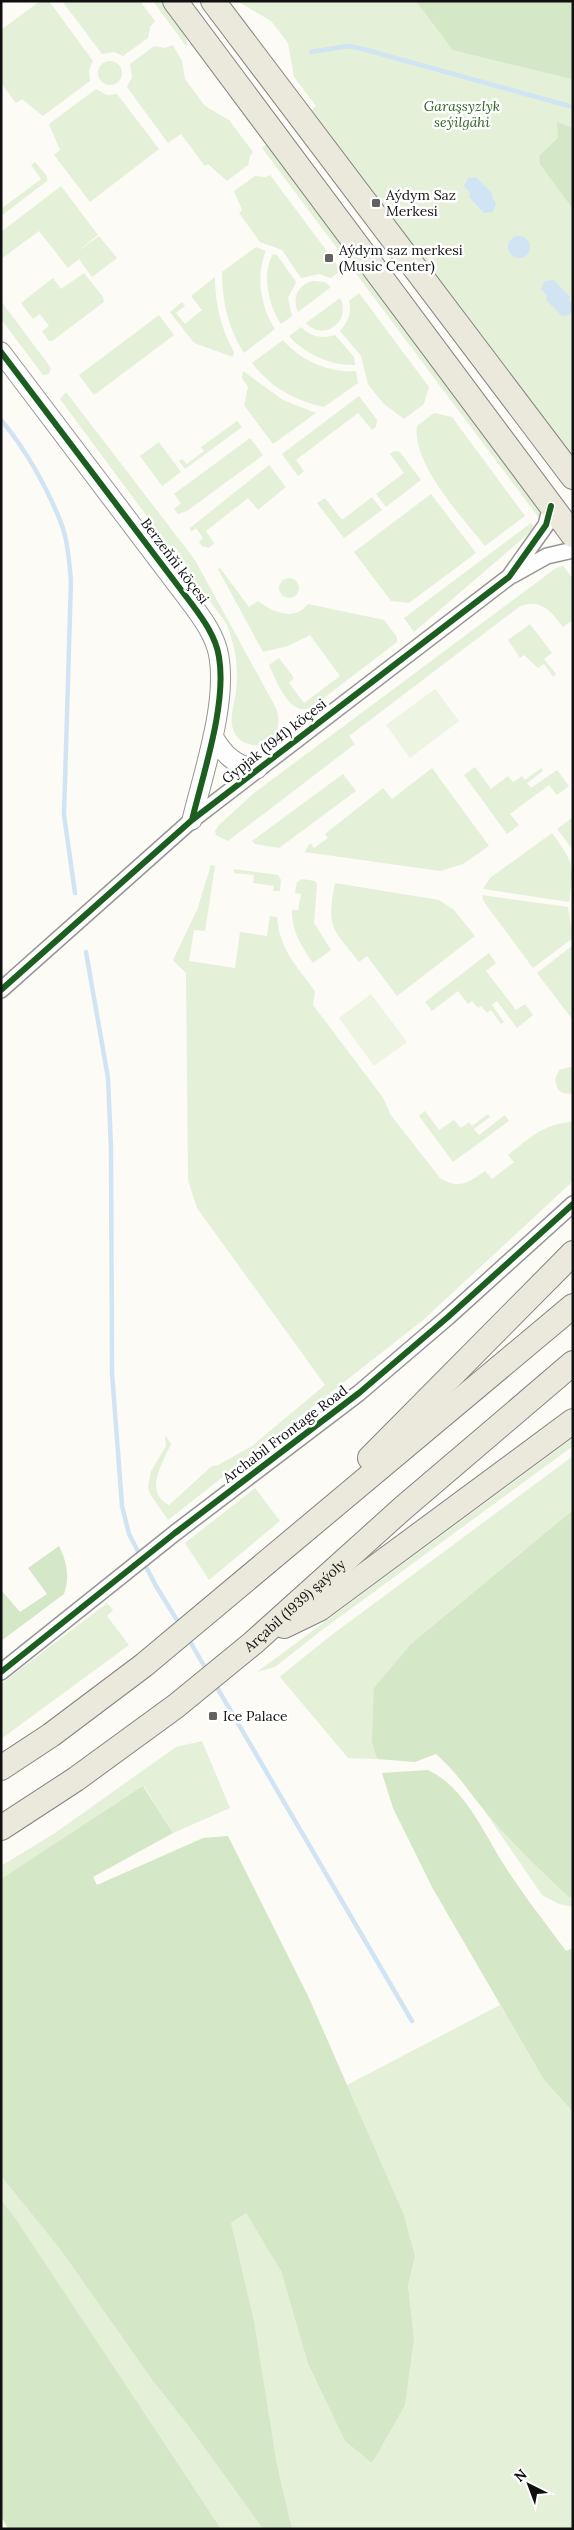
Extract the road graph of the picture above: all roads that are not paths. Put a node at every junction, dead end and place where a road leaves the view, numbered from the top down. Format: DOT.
graph roads {
  1 [pos="175,1"];
  2 [pos="213,1"];
  3 [pos="1,352"];
  4 [pos="573,477"];
  5 [pos="551,506"];
  6 [pos="573,535"];
  7 [pos="573,550"];
  8 [pos="509,577"];
  9 [pos="213,736"];
  10 [pos="258,769"];
  11 [pos="192,820"];
  12 [pos="1,990"];
  13 [pos="573,1204"];
  14 [pos="573,1253"];
  15 [pos="573,1306"];
  16 [pos="573,1364"];
  17 [pos="573,1421"];
  18 [pos="226,1597"];
  19 [pos="256,1641"];
  20 [pos="1,1672"];
  21 [pos="1,1768"];
  22 [pos="1,1828"];
  1 -- 5 [label="main road"];
  2 -- 4 [label="main road"];
  3 -- 9 [label="street, Berzeňňi köçesi"];
  5 -- 6 [label="main road"];
  5 -- 8 [label="street, Gypjak (1941) köçesi"];
  7 -- 8 [label="street"];
  8 -- 10 [label="street, Gypjak (1941) köçesi"];
  9 -- 10 [label="street"];
  9 -- 11 [label="street, Berzeňňi köçesi"];
  10 -- 11 [label="street, Gypjak (1941) köçesi"];
  11 -- 12 [label="street, Gypjak (1941) köçesi"];
  13 -- 20 [label="street, Archabil Frontage Road"];
  14 -- 18 [label="main road"];
  15 -- 18 [label="main road"];
  16 -- 19 [label="main road, Arçabil (1939) şaýoly"];
  17 -- 19 [label="main road"];
  18 -- 21 [label="main road"];
  19 -- 22 [label="main road, Arçabil (1939) şaýoly"];
}
